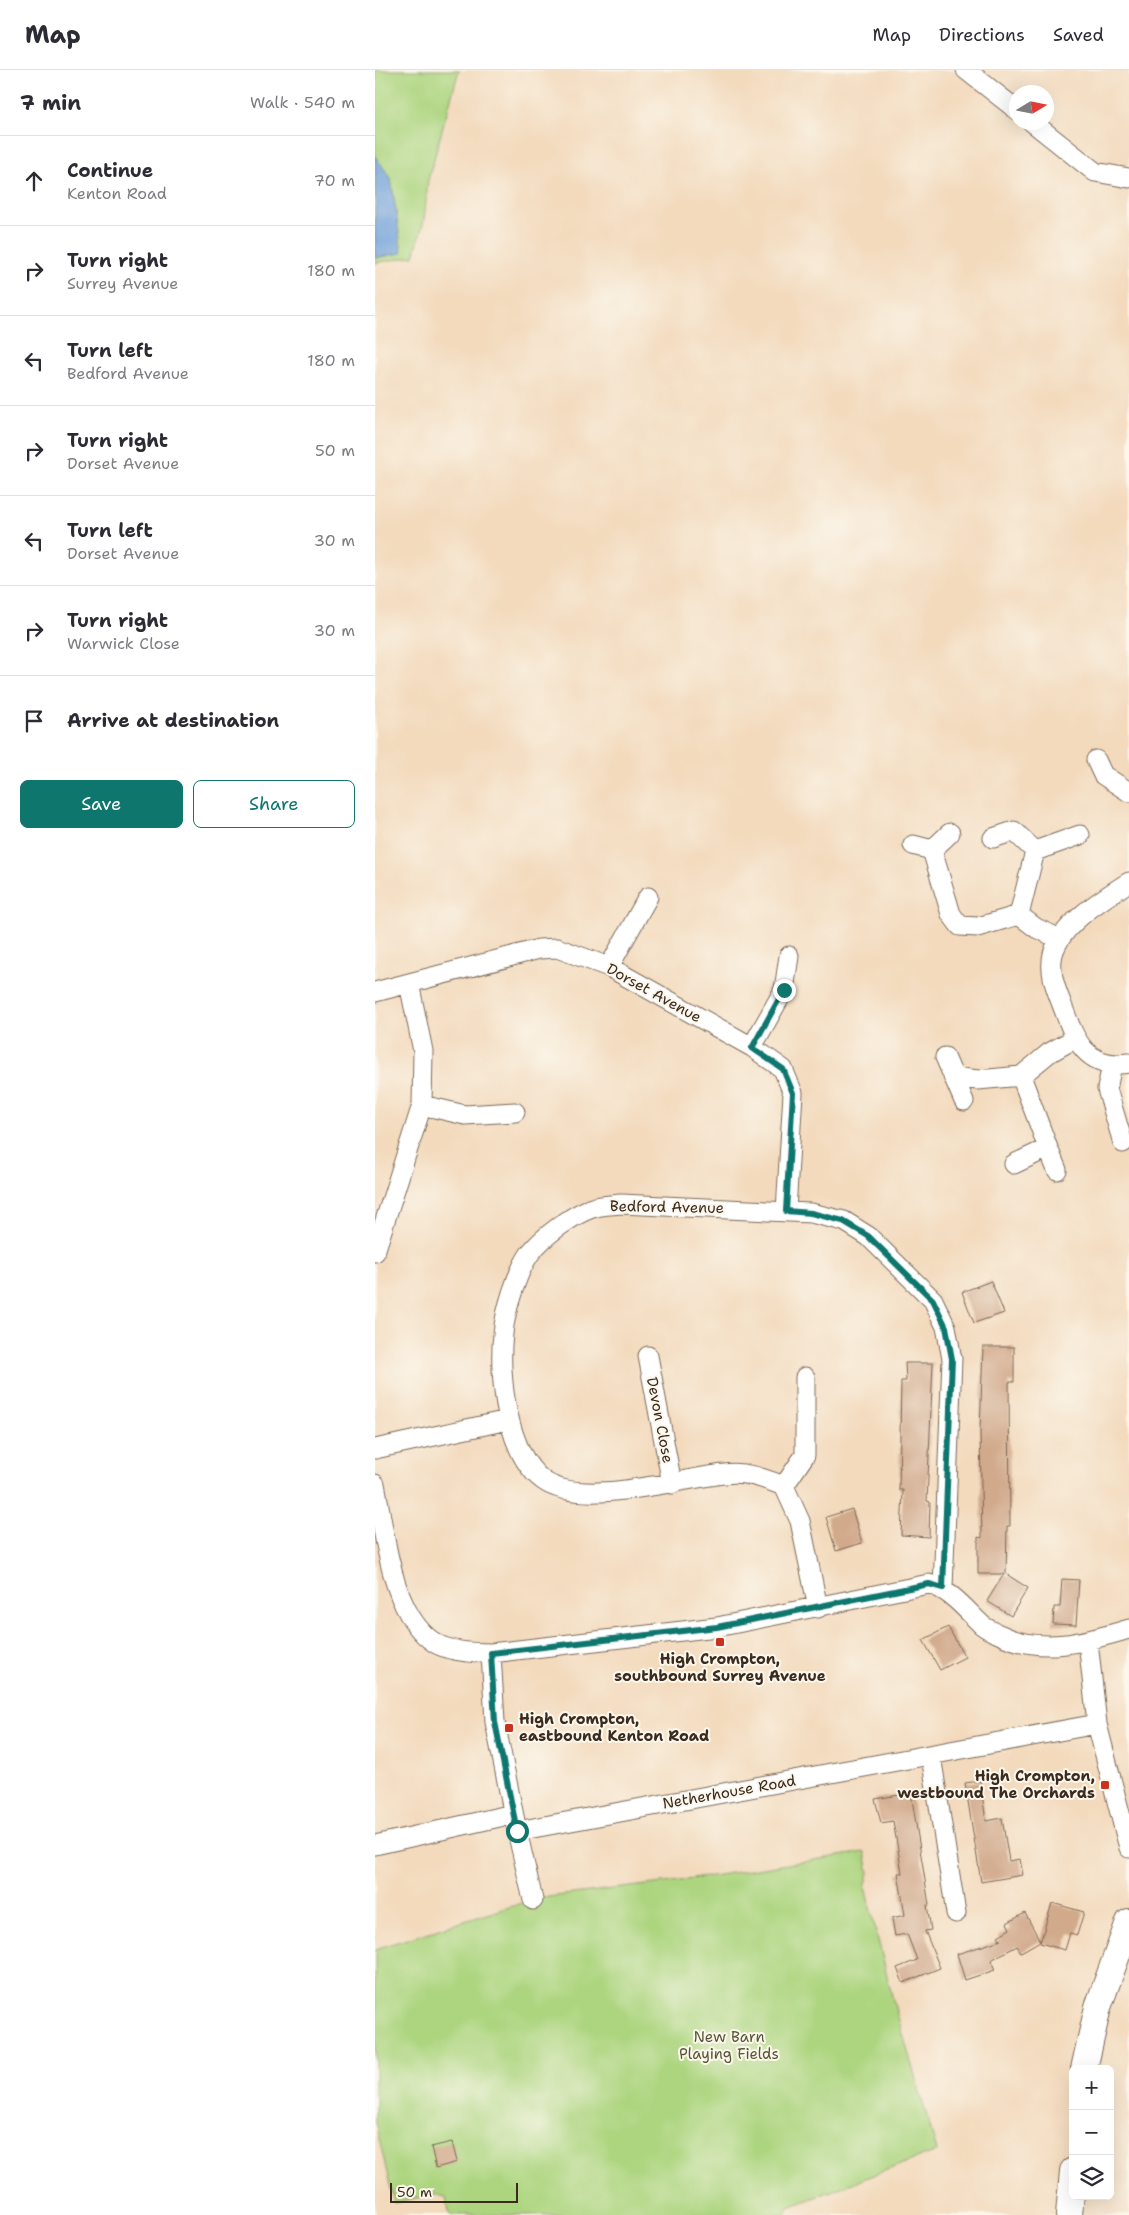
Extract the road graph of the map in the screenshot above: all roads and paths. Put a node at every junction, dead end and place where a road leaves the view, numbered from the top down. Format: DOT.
graph roads {
  1 [pos="966,70"];
  2 [pos="1009,104"];
  3 [pos="1042,130"];
  4 [pos="1129,178"];
  5 [pos="1096,760"];
  6 [pos="1129,792"];
  7 [pos="950,832"];
  8 [pos="1080,836"];
  9 [pos="993,838"];
  10 [pos="913,845"];
  11 [pos="932,850"];
  12 [pos="1035,851"];
  13 [pos="1129,882"];
  14 [pos="648,897"];
  15 [pos="1019,915"];
  16 [pos="1059,939"];
  17 [pos="789,956"];
  18 [pos="609,967"];
  19 [pos="409,983"];
  20 [pos="375,992"];
  21 [pos="1074,1039"];
  22 [pos="752,1048"];
  23 [pos="945,1057"];
  24 [pos="1121,1064"];
  25 [pos="1021,1076"];
  26 [pos="953,1077"];
  27 [pos="964,1101"];
  28 [pos="422,1105"];
  29 [pos="515,1112"];
  30 [pos="1123,1142"];
  31 [pos="1049,1148"];
  32 [pos="1014,1164"];
  33 [pos="1057,1170"];
  34 [pos="786,1211"];
  35 [pos="375,1252"];
  36 [pos="648,1356"];
  37 [pos="805,1377"];
  38 [pos="508,1420"];
  39 [pos="375,1449"];
  40 [pos="375,1484"];
  41 [pos="672,1484"];
  42 [pos="784,1486"];
  43 [pos="943,1588"];
  44 [pos="817,1608"];
  45 [pos="1129,1629"];
  46 [pos="1088,1641"];
  47 [pos="491,1653"];
  48 [pos="1097,1724"];
  49 [pos="931,1756"];
  50 [pos="515,1822"];
  51 [pos="375,1845"];
  52 [pos="1129,1848"];
  53 [pos="533,1900"];
  54 [pos="956,1914"];
  55 [pos="1129,1922"];
  56 [pos="1085,2065"];
  57 [pos="1070,2200"];
  58 [pos="1069,2215"];
  1 -- 2 [label="street"];
  3 -- 4 [label="street"];
  5 -- 6 [label="street"];
  7 -- 11 [label="street"];
  8 -- 12 [label="street"];
  9 -- 12 [label="street"];
  10 -- 11 [label="street"];
  11 -- 15 [label="street"];
  12 -- 15 [label="street"];
  13 -- 16 [label="street"];
  14 -- 18 [label="street"];
  15 -- 16 [label="street"];
  16 -- 21 [label="street"];
  17 -- 22 [label="street"];
  18 -- 19 [label="street, Dorset Avenue"];
  18 -- 22 [label="street, Dorset Avenue"];
  19 -- 20 [label="street, Dorset Avenue"];
  19 -- 28 [label="street"];
  21 -- 24 [label="street"];
  21 -- 25 [label="street"];
  22 -- 34 [label="street, Dorset Avenue"];
  23 -- 26 [label="street"];
  24 -- 30 [label="street"];
  25 -- 26 [label="street"];
  25 -- 31 [label="street"];
  26 -- 27 [label="street"];
  28 -- 29 [label="street"];
  28 -- 35 [label="street"];
  31 -- 32 [label="street"];
  31 -- 33 [label="street"];
  34 -- 38 [label="street, Bedford Avenue"];
  34 -- 43 [label="street, Bedford Avenue"];
  36 -- 41 [label="street, Devon Close"];
  37 -- 42 [label="street"];
  38 -- 39 [label="street"];
  38 -- 41 [label="street, Bedford Avenue"];
  40 -- 47 [label="street"];
  41 -- 42 [label="street, Bedford Avenue"];
  42 -- 44 [label="street"];
  43 -- 44 [label="street"];
  43 -- 46 [label="street"];
  44 -- 47 [label="street"];
  45 -- 46 [label="street"];
  46 -- 48 [label="street"];
  47 -- 50 [label="street"];
  48 -- 49 [label="street, Netherhouse Road"];
  48 -- 52 [label="street"];
  49 -- 50 [label="street, Netherhouse Road"];
  49 -- 54 [label="street"];
  50 -- 51 [label="street, Netherhouse Road"];
  50 -- 53 [label="street"];
  55 -- 56 [label="main road"];
  57 -- 58 [label="main road"];
}
